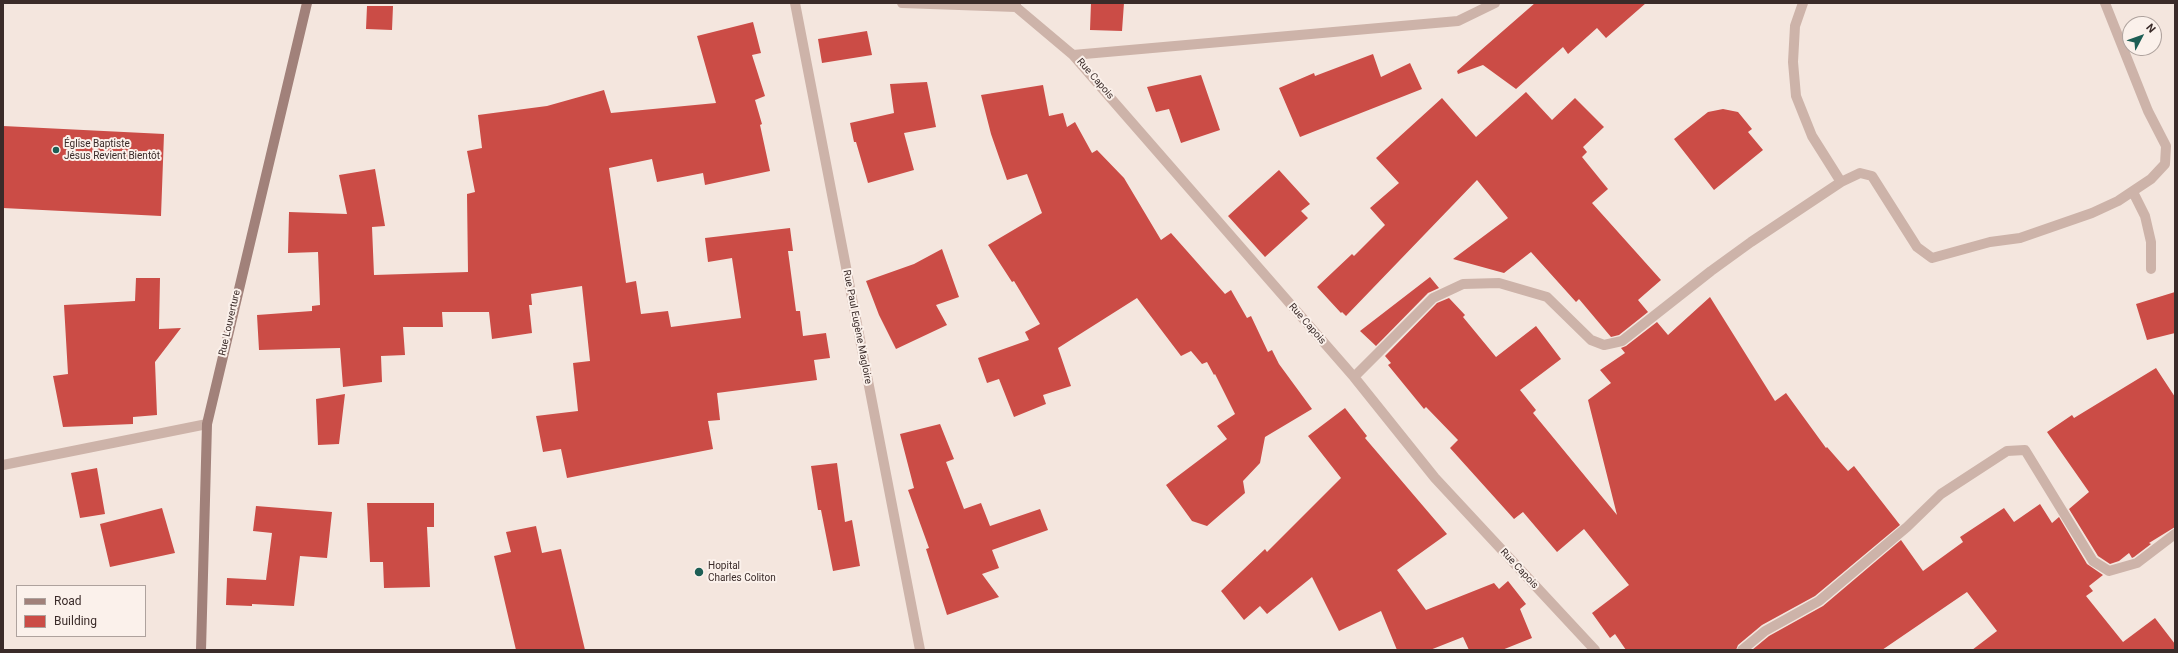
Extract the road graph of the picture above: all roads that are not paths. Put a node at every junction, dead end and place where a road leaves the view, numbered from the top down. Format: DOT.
graph roads {
  1 [pos="307,3"];
  2 [pos="795,3"];
  3 [pos="902,3"];
  4 [pos="1495,3"];
  5 [pos="1803,3"];
  6 [pos="2105,3"];
  7 [pos="1016,5"];
  8 [pos="1073,55"];
  9 [pos="1841,182"];
  10 [pos="2133,192"];
  11 [pos="2151,269"];
  12 [pos="1354,377"];
  13 [pos="207,424"];
  14 [pos="3,465"];
  15 [pos="2175,534"];
  16 [pos="201,650"];
  17 [pos="920,650"];
  18 [pos="1595,650"];
  19 [pos="1742,650"];
  1 -- 13 [label="main road, Rue Louverture"];
  2 -- 17 [label="street, Rue Paul Eugène Magloire"];
  3 -- 7 [label="street"];
  4 -- 8 [label="street"];
  5 -- 9 [label="street"];
  6 -- 10 [label="street"];
  7 -- 8 [label="street, Rue Capois"];
  8 -- 12 [label="street, Rue Capois"];
  9 -- 10 [label="street"];
  9 -- 12 [label="street"];
  10 -- 11 [label="street"];
  12 -- 18 [label="street, Rue Capois"];
  13 -- 14 [label="street"];
  13 -- 16 [label="main road, Rue Louverture"];
  15 -- 19 [label="street"];
}
